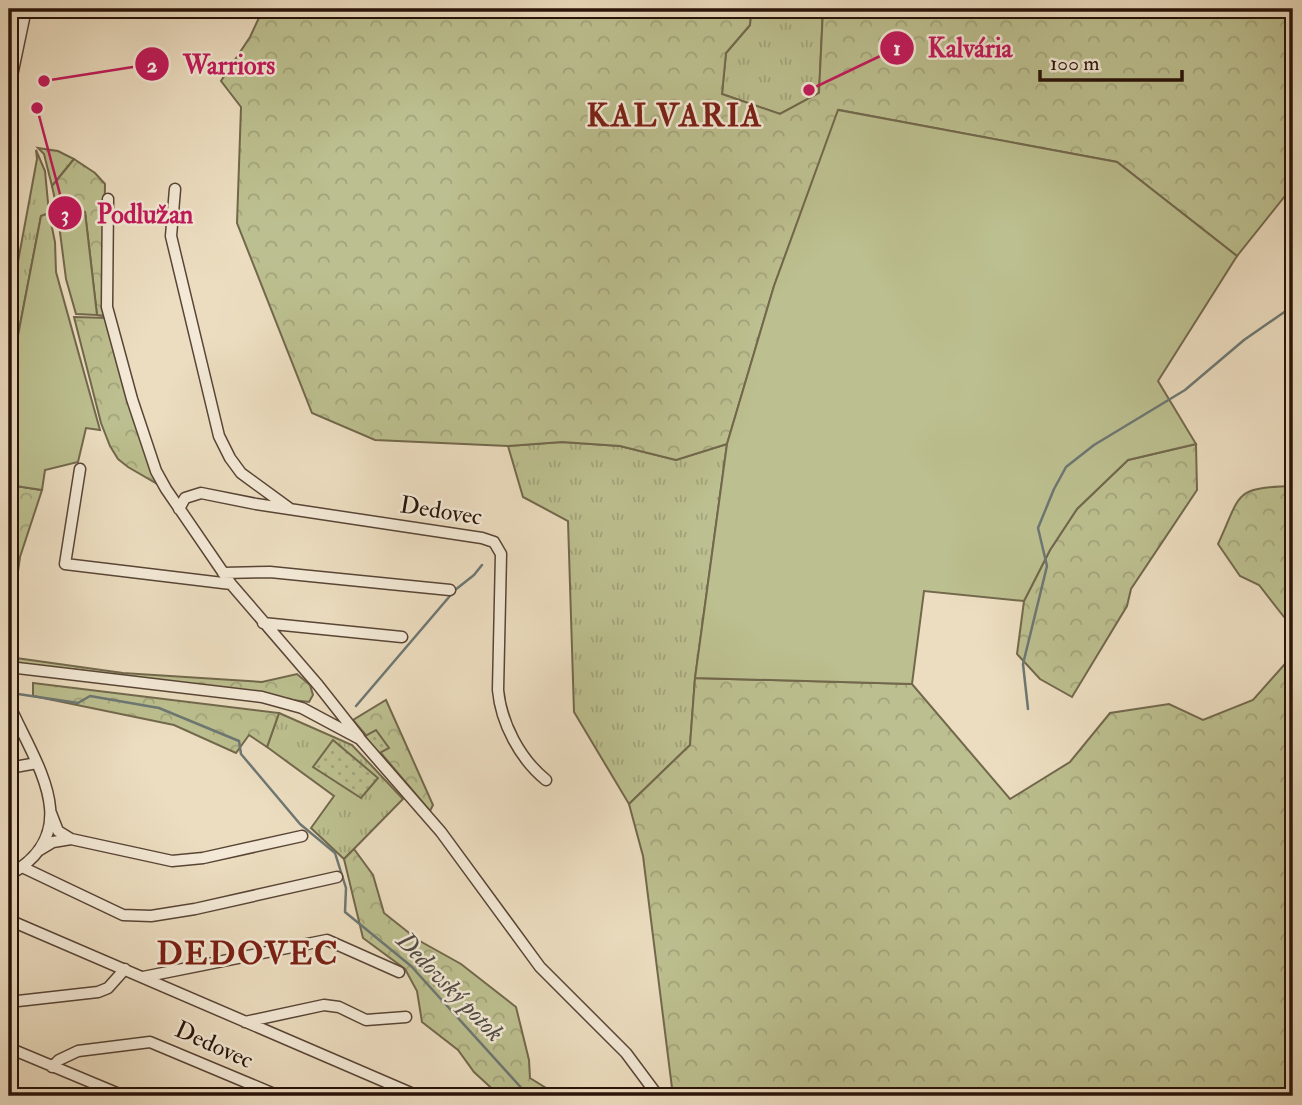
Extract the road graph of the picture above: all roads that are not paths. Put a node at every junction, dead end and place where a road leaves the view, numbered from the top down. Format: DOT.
graph roads {
  1 [pos="26,9"];
  2 [pos="9,90"];
  3 [pos="175,189"];
  4 [pos="108,199"];
  5 [pos="80,469"];
  6 [pos="156,471"];
  7 [pos="201,493"];
  8 [pos="289,508"];
  9 [pos="179,509"];
  10 [pos="223,573"];
  11 [pos="231,584"];
  12 [pos="450,590"];
  13 [pos="263,624"];
  14 [pos="402,637"];
  15 [pos="9,667"];
  16 [pos="318,685"];
  17 [pos="9,704"];
  18 [pos="302,708"];
  19 [pos="360,739"];
  20 [pos="37,763"];
  21 [pos="9,768"];
  22 [pos="546,780"];
  23 [pos="51,813"];
  24 [pos="302,836"];
  25 [pos="71,839"];
  26 [pos="36,853"];
  27 [pos="22,867"];
  28 [pos="9,875"];
  29 [pos="337,877"];
  30 [pos="9,920"];
  31 [pos="125,968"];
  32 [pos="399,972"];
  33 [pos="144,977"];
  34 [pos="9,1002"];
  35 [pos="406,1017"];
  36 [pos="245,1021"];
  37 [pos="9,1048"];
  38 [pos="52,1067"];
  39 [pos="124,1096"];
  40 [pos="279,1096"];
  41 [pos="418,1096"];
  42 [pos="659,1096"];
  1 -- 2 [label="street"];
  3 -- 8 [label="street"];
  4 -- 6 [label="street"];
  5 -- 11 [label="street"];
  6 -- 7 [label="street, Dedovec"];
  6 -- 9 [label="street"];
  7 -- 8 [label="street, Dedovec"];
  7 -- 9 [label="street"];
  8 -- 22 [label="street, Dedovec"];
  9 -- 10 [label="street"];
  10 -- 11 [label="street"];
  10 -- 12 [label="street"];
  11 -- 13 [label="street"];
  13 -- 14 [label="street"];
  13 -- 16 [label="street"];
  15 -- 18 [label="street"];
  16 -- 18 [label="street"];
  16 -- 19 [label="street"];
  17 -- 20 [label="street"];
  18 -- 19 [label="street"];
  19 -- 42 [label="street"];
  20 -- 21 [label="street"];
  20 -- 23 [label="street"];
  23 -- 25 [label="street"];
  23 -- 26 [label="street"];
  24 -- 25 [label="street"];
  25 -- 26 [label="street"];
  26 -- 27 [label="street"];
  27 -- 28 [label="street"];
  27 -- 29 [label="street"];
  30 -- 31 [label="street, Dedovec"];
  31 -- 33 [label="street, Dedovec"];
  31 -- 34 [label="street"];
  32 -- 33 [label="street"];
  33 -- 36 [label="street, Dedovec"];
  35 -- 36 [label="street, Dedovec"];
  36 -- 41 [label="street, Dedovec"];
  37 -- 38 [label="street"];
  38 -- 39 [label="street"];
  38 -- 40 [label="street, Dedovec"];
}
